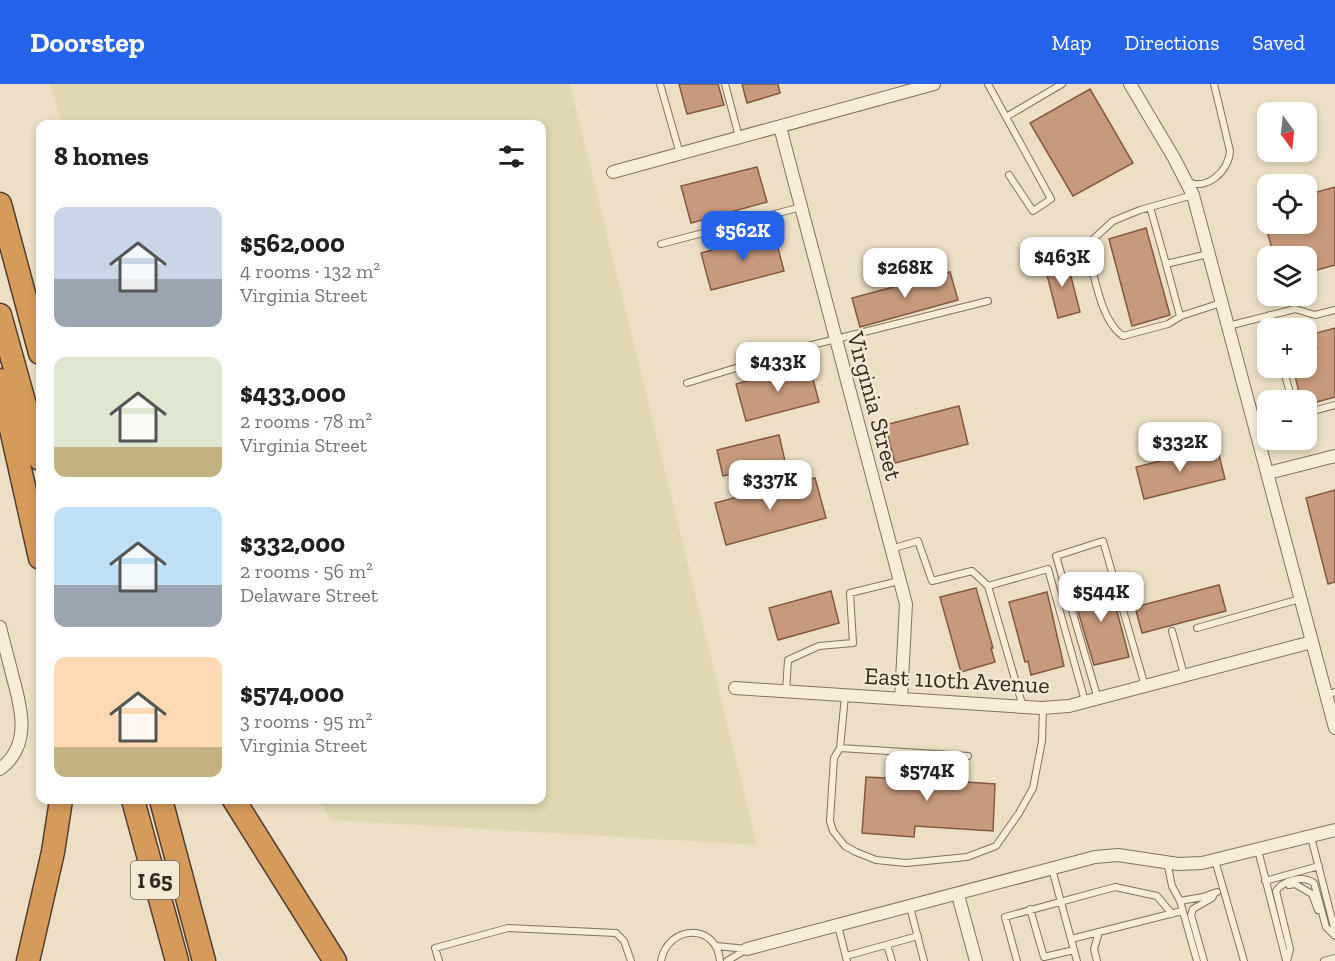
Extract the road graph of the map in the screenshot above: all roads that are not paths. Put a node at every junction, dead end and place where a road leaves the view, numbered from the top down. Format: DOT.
graph roads {
  1 [pos="660,84"];
  2 [pos="725,84"];
  3 [pos="934,84"];
  4 [pos="988,84"];
  5 [pos="1062,84"];
  6 [pos="1130,84"];
  7 [pos="1214,84"];
  8 [pos="1006,117"];
  9 [pos="780,127"];
  10 [pos="739,138"];
  11 [pos="680,154"];
  12 [pos="613,172"];
  13 [pos="1009,175"];
  14 [pos="1186,181"];
  15 [pos="1193,195"];
  16 [pos="0,204"];
  17 [pos="801,207"];
  18 [pos="1150,207"];
  19 [pos="660,244"];
  20 [pos="1209,254"];
  21 [pos="1166,264"];
  22 [pos="22,287"];
  23 [pos="988,301"];
  24 [pos="1221,303"];
  25 [pos="1335,310"];
  26 [pos="0,315"];
  27 [pos="1270,315"];
  28 [pos="1180,316"];
  29 [pos="1271,318"];
  30 [pos="36,324"];
  31 [pos="1228,326"];
  32 [pos="36,338"];
  33 [pos="836,340"];
  34 [pos="0,380"];
  35 [pos="687,383"];
  36 [pos="1335,405"];
  37 [pos="1317,410"];
  38 [pos="36,445"];
  39 [pos="1335,456"];
  40 [pos="1268,473"];
  41 [pos="36,540"];
  42 [pos="891,549"];
  43 [pos="900,580"];
  44 [pos="988,586"];
  45 [pos="1301,599"];
  46 [pos="1073,614"];
  47 [pos="1061,616"];
  48 [pos="0,627"];
  49 [pos="1197,628"];
  50 [pos="1172,631"];
  51 [pos="1312,642"];
  52 [pos="1184,676"];
  53 [pos="1146,686"];
  54 [pos="735,688"];
  55 [pos="786,691"];
  56 [pos="1331,694"];
  57 [pos="845,696"];
  58 [pos="901,699"];
  59 [pos="1098,699"];
  60 [pos="1085,702"];
  61 [pos="1023,707"];
  62 [pos="1043,708"];
  63 [pos="1335,728"];
  64 [pos="840,748"];
  65 [pos="968,756"];
  66 [pos="0,770"];
  67 [pos="60,804"];
  68 [pos="134,804"];
  69 [pos="162,804"];
  70 [pos="237,804"];
  71 [pos="1335,830"];
  72 [pos="1311,837"];
  73 [pos="1258,850"];
  74 [pos="1215,860"];
  75 [pos="1167,862"];
  76 [pos="1319,866"];
  77 [pos="1052,869"];
  78 [pos="1265,881"];
  79 [pos="1223,887"];
  80 [pos="1214,894"];
  81 [pos="958,895"];
  82 [pos="1061,901"];
  83 [pos="1179,901"];
  84 [pos="910,907"];
  85 [pos="1030,909"];
  86 [pos="1182,911"];
  87 [pos="1172,914"];
  88 [pos="838,926"];
  89 [pos="1335,931"];
  90 [pos="1099,932"];
  91 [pos="918,936"];
  92 [pos="1335,936"];
  93 [pos="1071,939"];
  94 [pos="887,945"];
  95 [pos="716,946"];
  96 [pos="747,949"];
  97 [pos="1074,950"];
  98 [pos="847,958"];
  99 [pos="1335,958"];
  100 [pos="28,961"];
  101 [pos="177,961"];
  102 [pos="204,961"];
  103 [pos="335,961"];
  104 [pos="439,961"];
  105 [pos="631,961"];
  106 [pos="661,961"];
  107 [pos="720,961"];
  108 [pos="727,961"];
  109 [pos="892,961"];
  110 [pos="924,961"];
  111 [pos="976,961"];
  112 [pos="1017,961"];
  113 [pos="1077,961"];
  114 [pos="1097,961"];
  115 [pos="1197,961"];
  116 [pos="1204,961"];
  117 [pos="1244,961"];
  118 [pos="1287,961"];
  119 [pos="1324,961"];
  1 -- 11 [label="lane"];
  2 -- 10 [label="lane"];
  3 -- 9 [label="street"];
  4 -- 8 [label="lane"];
  5 -- 8 [label="lane"];
  6 -- 14 [label="street"];
  7 -- 14 [label="lane"];
  8 -- 13 [label="lane"];
  9 -- 10 [label="street"];
  9 -- 17 [label="street, Virginia Street"];
  10 -- 11 [label="street"];
  11 -- 12 [label="street"];
  14 -- 15 [label="street"];
  15 -- 18 [label="lane"];
  15 -- 20 [label="street"];
  16 -- 22 [label="highway"];
  17 -- 19 [label="lane"];
  17 -- 33 [label="street, Virginia Street"];
  18 -- 21 [label="lane"];
  18 -- 28 [label="lane"];
  20 -- 21 [label="lane"];
  20 -- 24 [label="street"];
  21 -- 28 [label="lane"];
  22 -- 30 [label="highway"];
  22 -- 32 [label="highway"];
  23 -- 33 [label="lane"];
  24 -- 28 [label="lane"];
  24 -- 31 [label="street"];
  25 -- 27 [label="lane"];
  26 -- 38 [label="highway"];
  27 -- 29 [label="lane"];
  27 -- 31 [label="lane"];
  31 -- 40 [label="street"];
  33 -- 35 [label="lane"];
  33 -- 42 [label="street, Virginia Street"];
  34 -- 41 [label="highway"];
  36 -- 37 [label="lane"];
  39 -- 40 [label="street"];
  40 -- 45 [label="street"];
  42 -- 43 [label="street, Virginia Street"];
  42 -- 44 [label="lane"];
  43 -- 55 [label="lane"];
  43 -- 58 [label="street, Virginia Street"];
  44 -- 47 [label="lane"];
  44 -- 61 [label="lane"];
  45 -- 49 [label="lane"];
  45 -- 51 [label="street"];
  46 -- 47 [label="lane"];
  46 -- 53 [label="lane"];
  46 -- 59 [label="lane"];
  47 -- 60 [label="lane"];
  48 -- 66 [label="street"];
  50 -- 52 [label="lane"];
  51 -- 52 [label="street, East 110th Avenue"];
  51 -- 56 [label="street"];
  52 -- 53 [label="street, East 110th Avenue"];
  53 -- 59 [label="street, East 110th Avenue"];
  54 -- 55 [label="street, East 110th Avenue"];
  55 -- 57 [label="street, East 110th Avenue"];
  56 -- 63 [label="street"];
  57 -- 58 [label="street, East 110th Avenue"];
  57 -- 64 [label="lane"];
  58 -- 61 [label="street, East 110th Avenue"];
  59 -- 60 [label="street, East 110th Avenue"];
  60 -- 62 [label="street, East 110th Avenue"];
  61 -- 62 [label="street, East 110th Avenue"];
  62 -- 64 [label="lane"];
  64 -- 65 [label="lane"];
  67 -- 100 [label="highway"];
  68 -- 101 [label="highway, I 65"];
  69 -- 102 [label="highway, I 65"];
  70 -- 103 [label="highway"];
  71 -- 72 [label="street"];
  72 -- 73 [label="street"];
  72 -- 76 [label="lane"];
  73 -- 74 [label="street"];
  73 -- 78 [label="lane"];
  74 -- 75 [label="street"];
  74 -- 79 [label="lane"];
  75 -- 77 [label="street"];
  75 -- 83 [label="lane"];
  76 -- 78 [label="lane"];
  76 -- 89 [label="lane"];
  77 -- 81 [label="street"];
  77 -- 82 [label="lane"];
  78 -- 118 [label="lane"];
  79 -- 80 [label="lane"];
  79 -- 117 [label="lane"];
  80 -- 83 [label="lane"];
  80 -- 116 [label="lane"];
  81 -- 84 [label="street"];
  81 -- 111 [label="street"];
  82 -- 85 [label="lane"];
  82 -- 87 [label="lane"];
  82 -- 93 [label="lane"];
  83 -- 86 [label="lane"];
  84 -- 88 [label="street"];
  84 -- 91 [label="lane"];
  85 -- 97 [label="lane"];
  85 -- 112 [label="lane"];
  86 -- 87 [label="lane"];
  86 -- 115 [label="lane"];
  87 -- 90 [label="lane"];
  88 -- 96 [label="street"];
  88 -- 98 [label="lane"];
  90 -- 93 [label="lane"];
  90 -- 114 [label="lane"];
  91 -- 94 [label="lane"];
  91 -- 110 [label="lane"];
  92 -- 118 [label="lane"];
  93 -- 97 [label="lane"];
  94 -- 98 [label="lane"];
  94 -- 109 [label="lane"];
  95 -- 96 [label="lane"];
  95 -- 106 [label="lane"];
  95 -- 107 [label="lane"];
  96 -- 108 [label="lane"];
  97 -- 113 [label="lane"];
  99 -- 119 [label="lane"];
  104 -- 105 [label="lane"];
}
